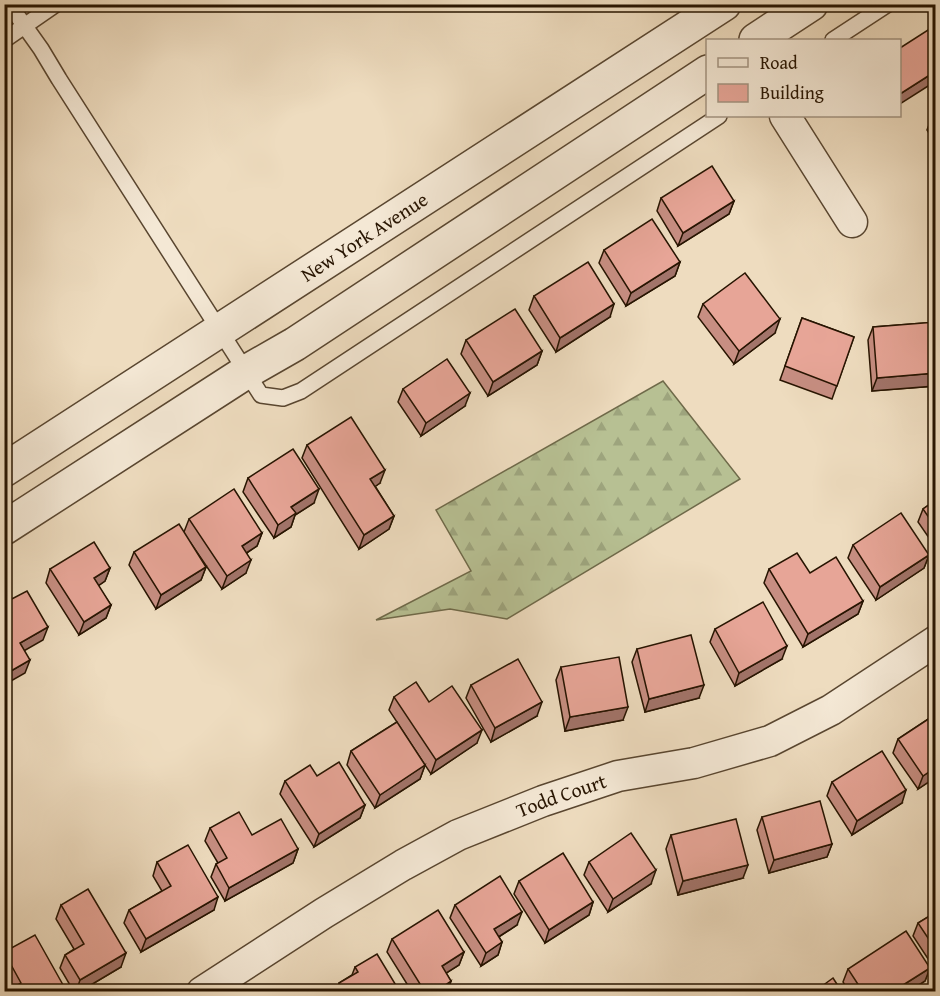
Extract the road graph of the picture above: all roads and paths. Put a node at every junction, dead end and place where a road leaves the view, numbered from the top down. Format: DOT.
graph roads {
  1 [pos="9,4"];
  2 [pos="56,4"];
  3 [pos="724,4"];
  4 [pos="811,4"];
  5 [pos="888,4"];
  6 [pos="25,26"];
  7 [pos="758,39"];
  8 [pos="835,39"];
  9 [pos="4,40"];
  10 [pos="706,73"];
  11 [pos="717,117"];
  12 [pos="786,117"];
  13 [pos="852,222"];
  14 [pos="220,330"];
  15 [pos="246,372"];
  16 [pos="4,470"];
  17 [pos="4,528"];
  18 [pos="936,640"];
  19 [pos="202,992"];
  1 -- 6 [label="lane"];
  2 -- 6 [label="lane"];
  3 -- 14 [label="street, New York Avenue"];
  4 -- 7 [label="street"];
  5 -- 8 [label="lane"];
  6 -- 9 [label="lane"];
  6 -- 14 [label="lane"];
  10 -- 15 [label="street"];
  11 -- 15 [label="lane"];
  12 -- 13 [label="street"];
  14 -- 15 [label="lane"];
  14 -- 16 [label="street, New York Avenue"];
  15 -- 17 [label="street"];
  18 -- 19 [label="street, Todd Court"];
}
